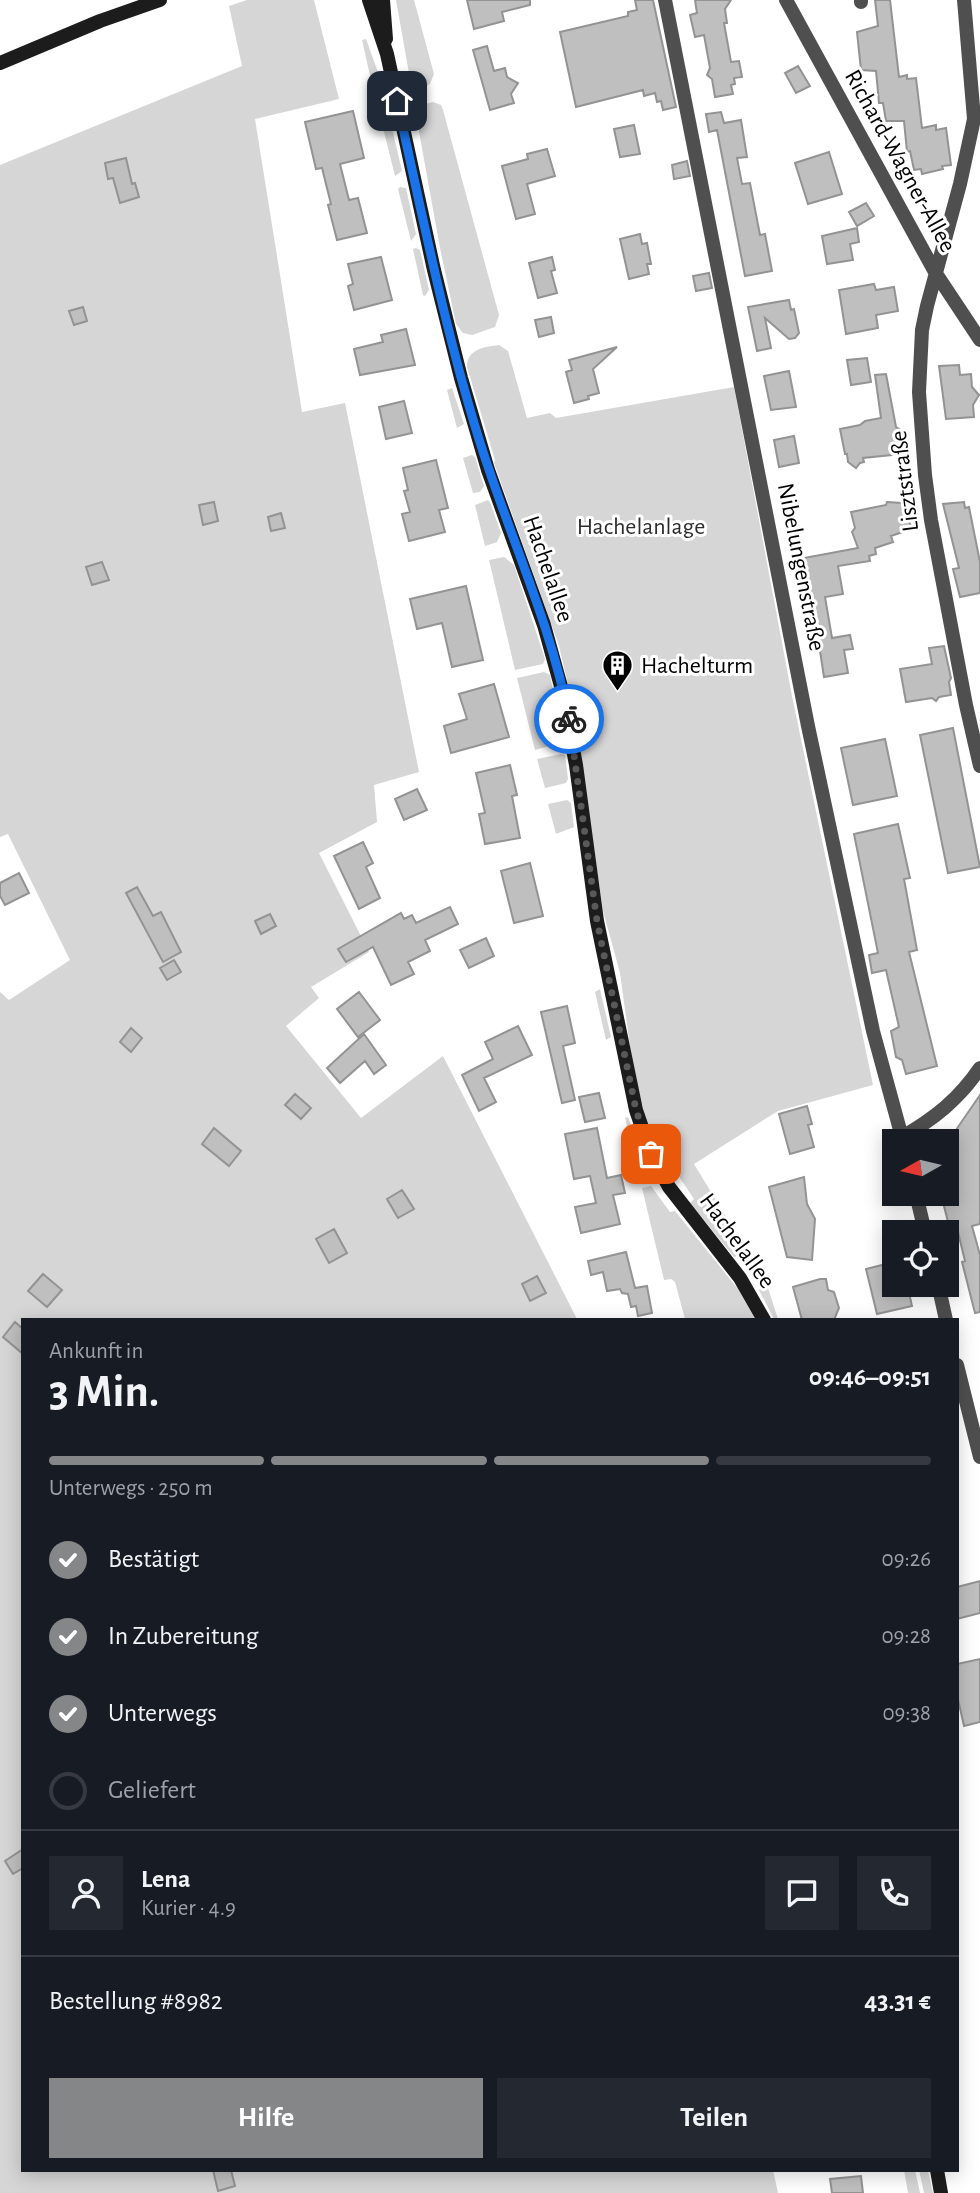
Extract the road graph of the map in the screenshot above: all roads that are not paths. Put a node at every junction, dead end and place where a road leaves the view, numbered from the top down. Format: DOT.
graph roads {
  1 [pos="160,0"];
  2 [pos="369,0"];
  3 [pos="383,0"];
  4 [pos="665,0"];
  5 [pos="786,0"];
  6 [pos="964,0"];
  7 [pos="387,54"];
  8 [pos="0,63"];
  9 [pos="935,272"];
  10 [pos="980,340"];
  11 [pos="980,766"];
  12 [pos="980,1068"];
  13 [pos="899,1129"];
  14 [pos="916,1129"];
  15 [pos="941,1297"];
  16 [pos="763,1318"];
  17 [pos="946,1318"];
  18 [pos="959,1373"];
  19 [pos="980,1457"];
  20 [pos="937,2172"];
  21 [pos="941,2193"];
  1 -- 8 [label="street"];
  2 -- 7 [label="street, Hachelallee"];
  3 -- 7 [label="street, Hachelallee"];
  4 -- 13 [label="street, Nibelungenstraße"];
  5 -- 9 [label="street, Richard-Wagner-Allee"];
  6 -- 9 [label="street, Lisztstraße"];
  7 -- 16 [label="street, Hachelallee"];
  9 -- 10 [label="street, Richard-Wagner-Allee"];
  9 -- 11 [label="street, Lisztstraße"];
  12 -- 14 [label="street"];
  15 -- 17 [label="street"];
  18 -- 19 [label="street"];
  20 -- 21 [label="street"];
}
